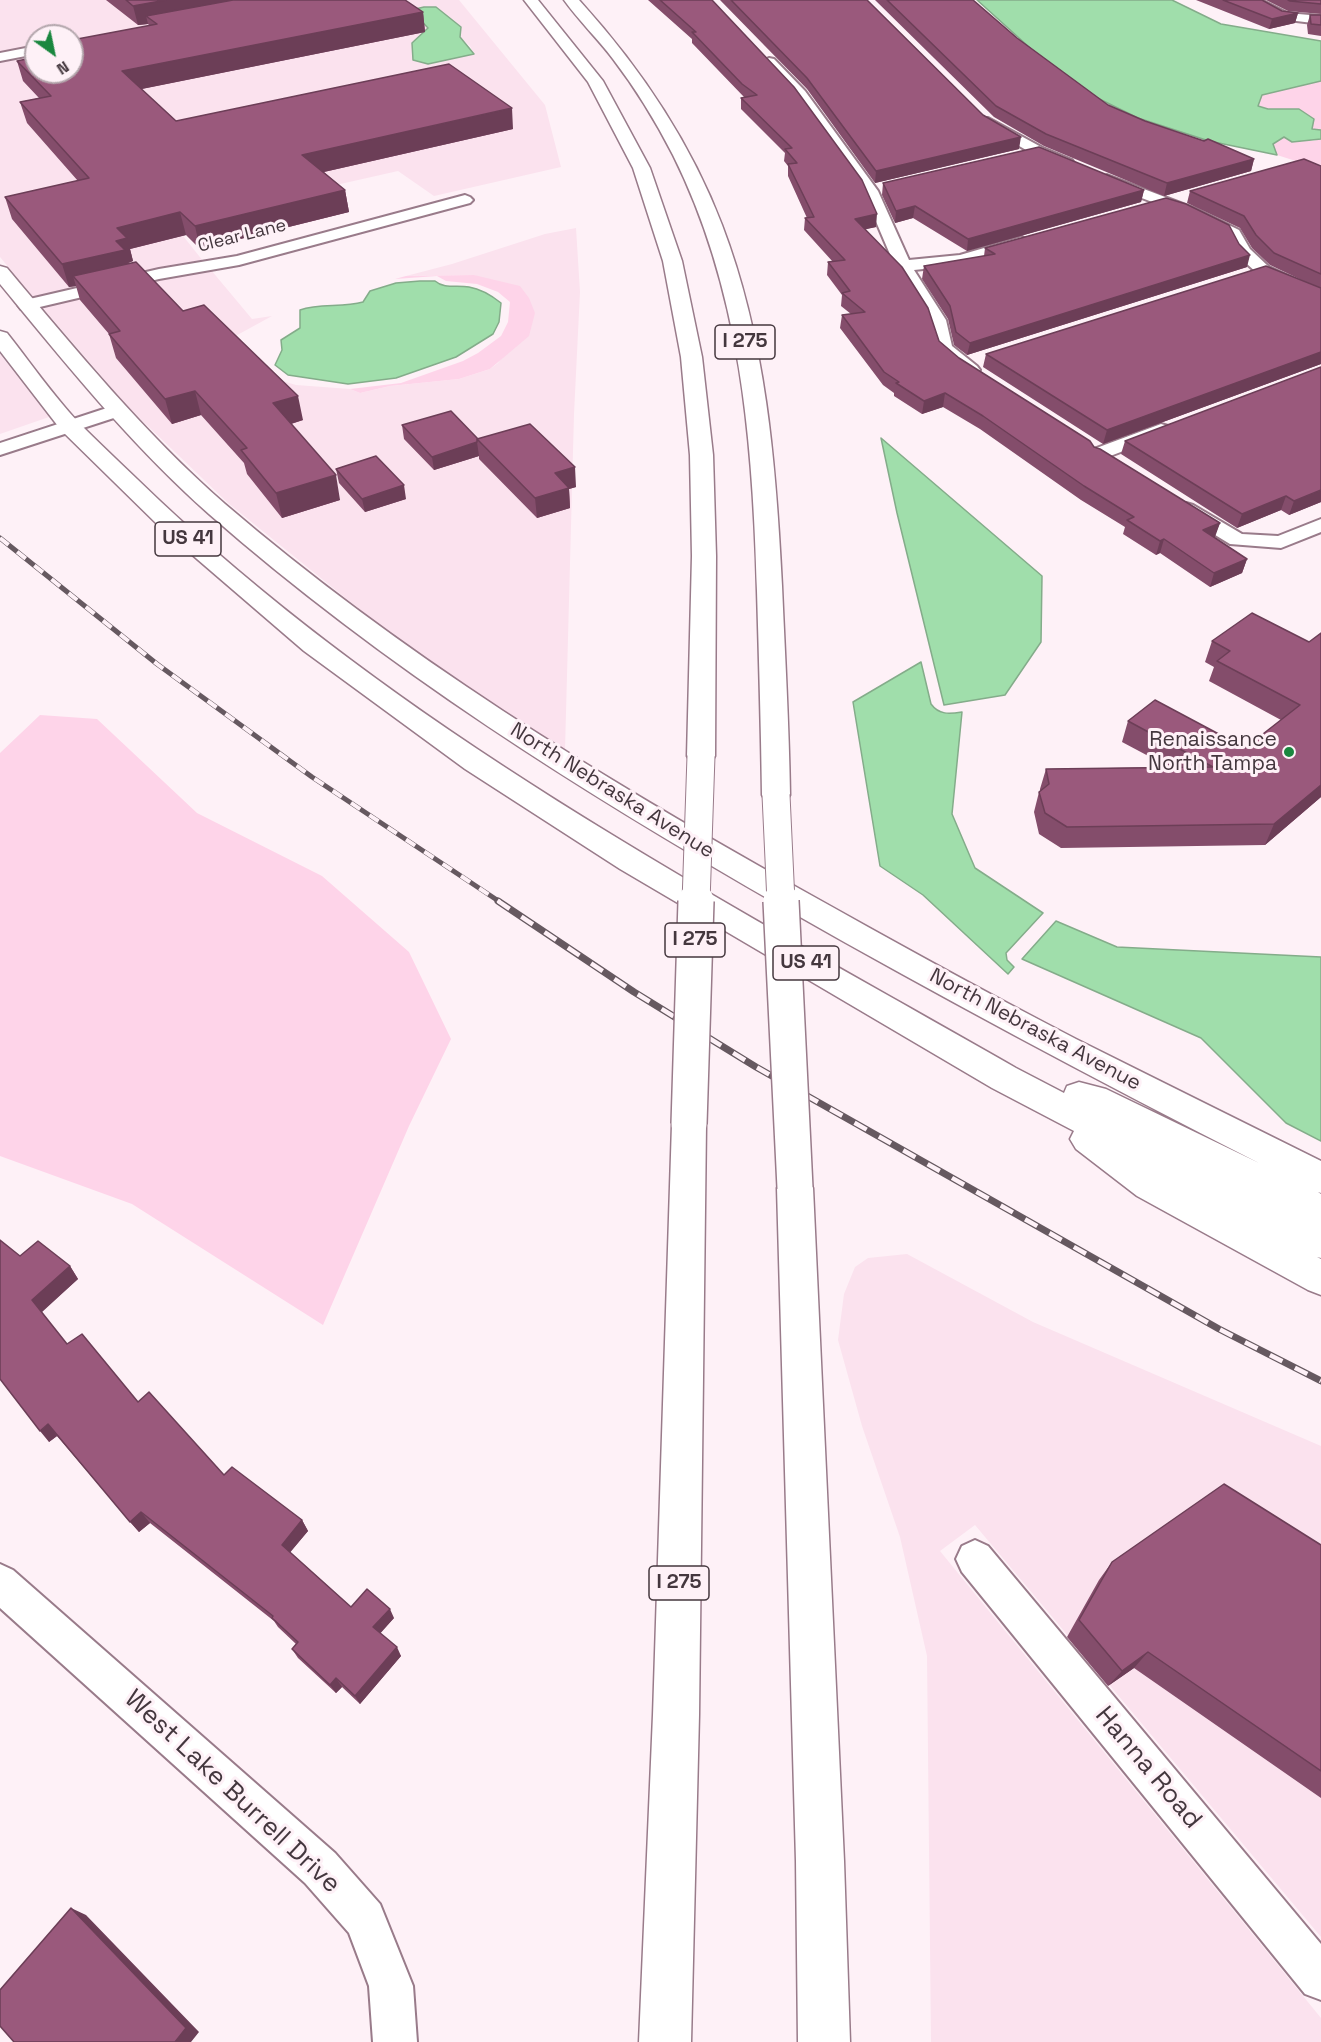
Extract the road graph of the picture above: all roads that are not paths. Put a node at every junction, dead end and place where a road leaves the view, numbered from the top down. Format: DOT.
graph roads {
  1 [pos="531,0"];
  2 [pos="571,0"];
  3 [pos="1252,0"];
  4 [pos="1321,20"];
  5 [pos="759,51"];
  6 [pos="24,52"];
  7 [pos="0,57"];
  8 [pos="980,114"];
  9 [pos="1038,151"];
  10 [pos="1015,156"];
  11 [pos="1193,193"];
  12 [pos="465,200"];
  13 [pos="1161,202"];
  14 [pos="1138,209"];
  15 [pos="1039,238"];
  16 [pos="903,266"];
  17 [pos="1263,270"];
  18 [pos="0,272"];
  19 [pos="1241,277"];
  20 [pos="1321,297"];
  21 [pos="0,299"];
  22 [pos="27,305"];
  23 [pos="0,337"];
  24 [pos="986,358"];
  25 [pos="964,365"];
  26 [pos="983,378"];
  27 [pos="116,411"];
  28 [pos="1176,424"];
  29 [pos="69,425"];
  30 [pos="1079,441"];
  31 [pos="0,449"];
  32 [pos="1098,453"];
  33 [pos="1118,466"];
  34 [pos="1168,497"];
  35 [pos="1321,525"];
  36 [pos="1004,1078"];
  37 [pos="1321,1178"];
  38 [pos="1321,1211"];
  39 [pos="1321,1242"];
  40 [pos="1321,1278"];
  41 [pos="975,1559"];
  42 [pos="0,1583"];
  43 [pos="1321,1978"];
  44 [pos="395,2042"];
  45 [pos="665,2042"];
  46 [pos="824,2042"];
  1 -- 45 [label="main road, I 275, bridge"];
  2 -- 46 [label="main road, I 275, bridge"];
  3 -- 4 [label="street"];
  5 -- 16 [label="street"];
  6 -- 7 [label="street"];
  8 -- 9 [label="street"];
  9 -- 10 [label="street"];
  9 -- 13 [label="street"];
  11 -- 13 [label="street"];
  12 -- 22 [label="street, Clear Lane"];
  13 -- 14 [label="street"];
  13 -- 17 [label="street"];
  15 -- 16 [label="street"];
  16 -- 25 [label="street"];
  17 -- 19 [label="street"];
  17 -- 20 [label="street"];
  18 -- 22 [label="main road, North Nebraska Avenue / US 41"];
  21 -- 22 [label="main road"];
  22 -- 27 [label="main road, North Nebraska Avenue / US 41"];
  23 -- 29 [label="main road, US 41"];
  24 -- 25 [label="street"];
  25 -- 26 [label="street"];
  27 -- 29 [label="street"];
  27 -- 37 [label="main road, North Nebraska Avenue / US 41"];
  28 -- 32 [label="street"];
  29 -- 31 [label="street"];
  29 -- 36 [label="main road, US 41"];
  30 -- 32 [label="street"];
  32 -- 33 [label="street"];
  34 -- 35 [label="street"];
  36 -- 38 [label="main road"];
  36 -- 39 [label="main road, US 41"];
  36 -- 40 [label="main road"];
  41 -- 43 [label="street, Hanna Road"];
  42 -- 44 [label="street, West Lake Burrell Drive"];
}
